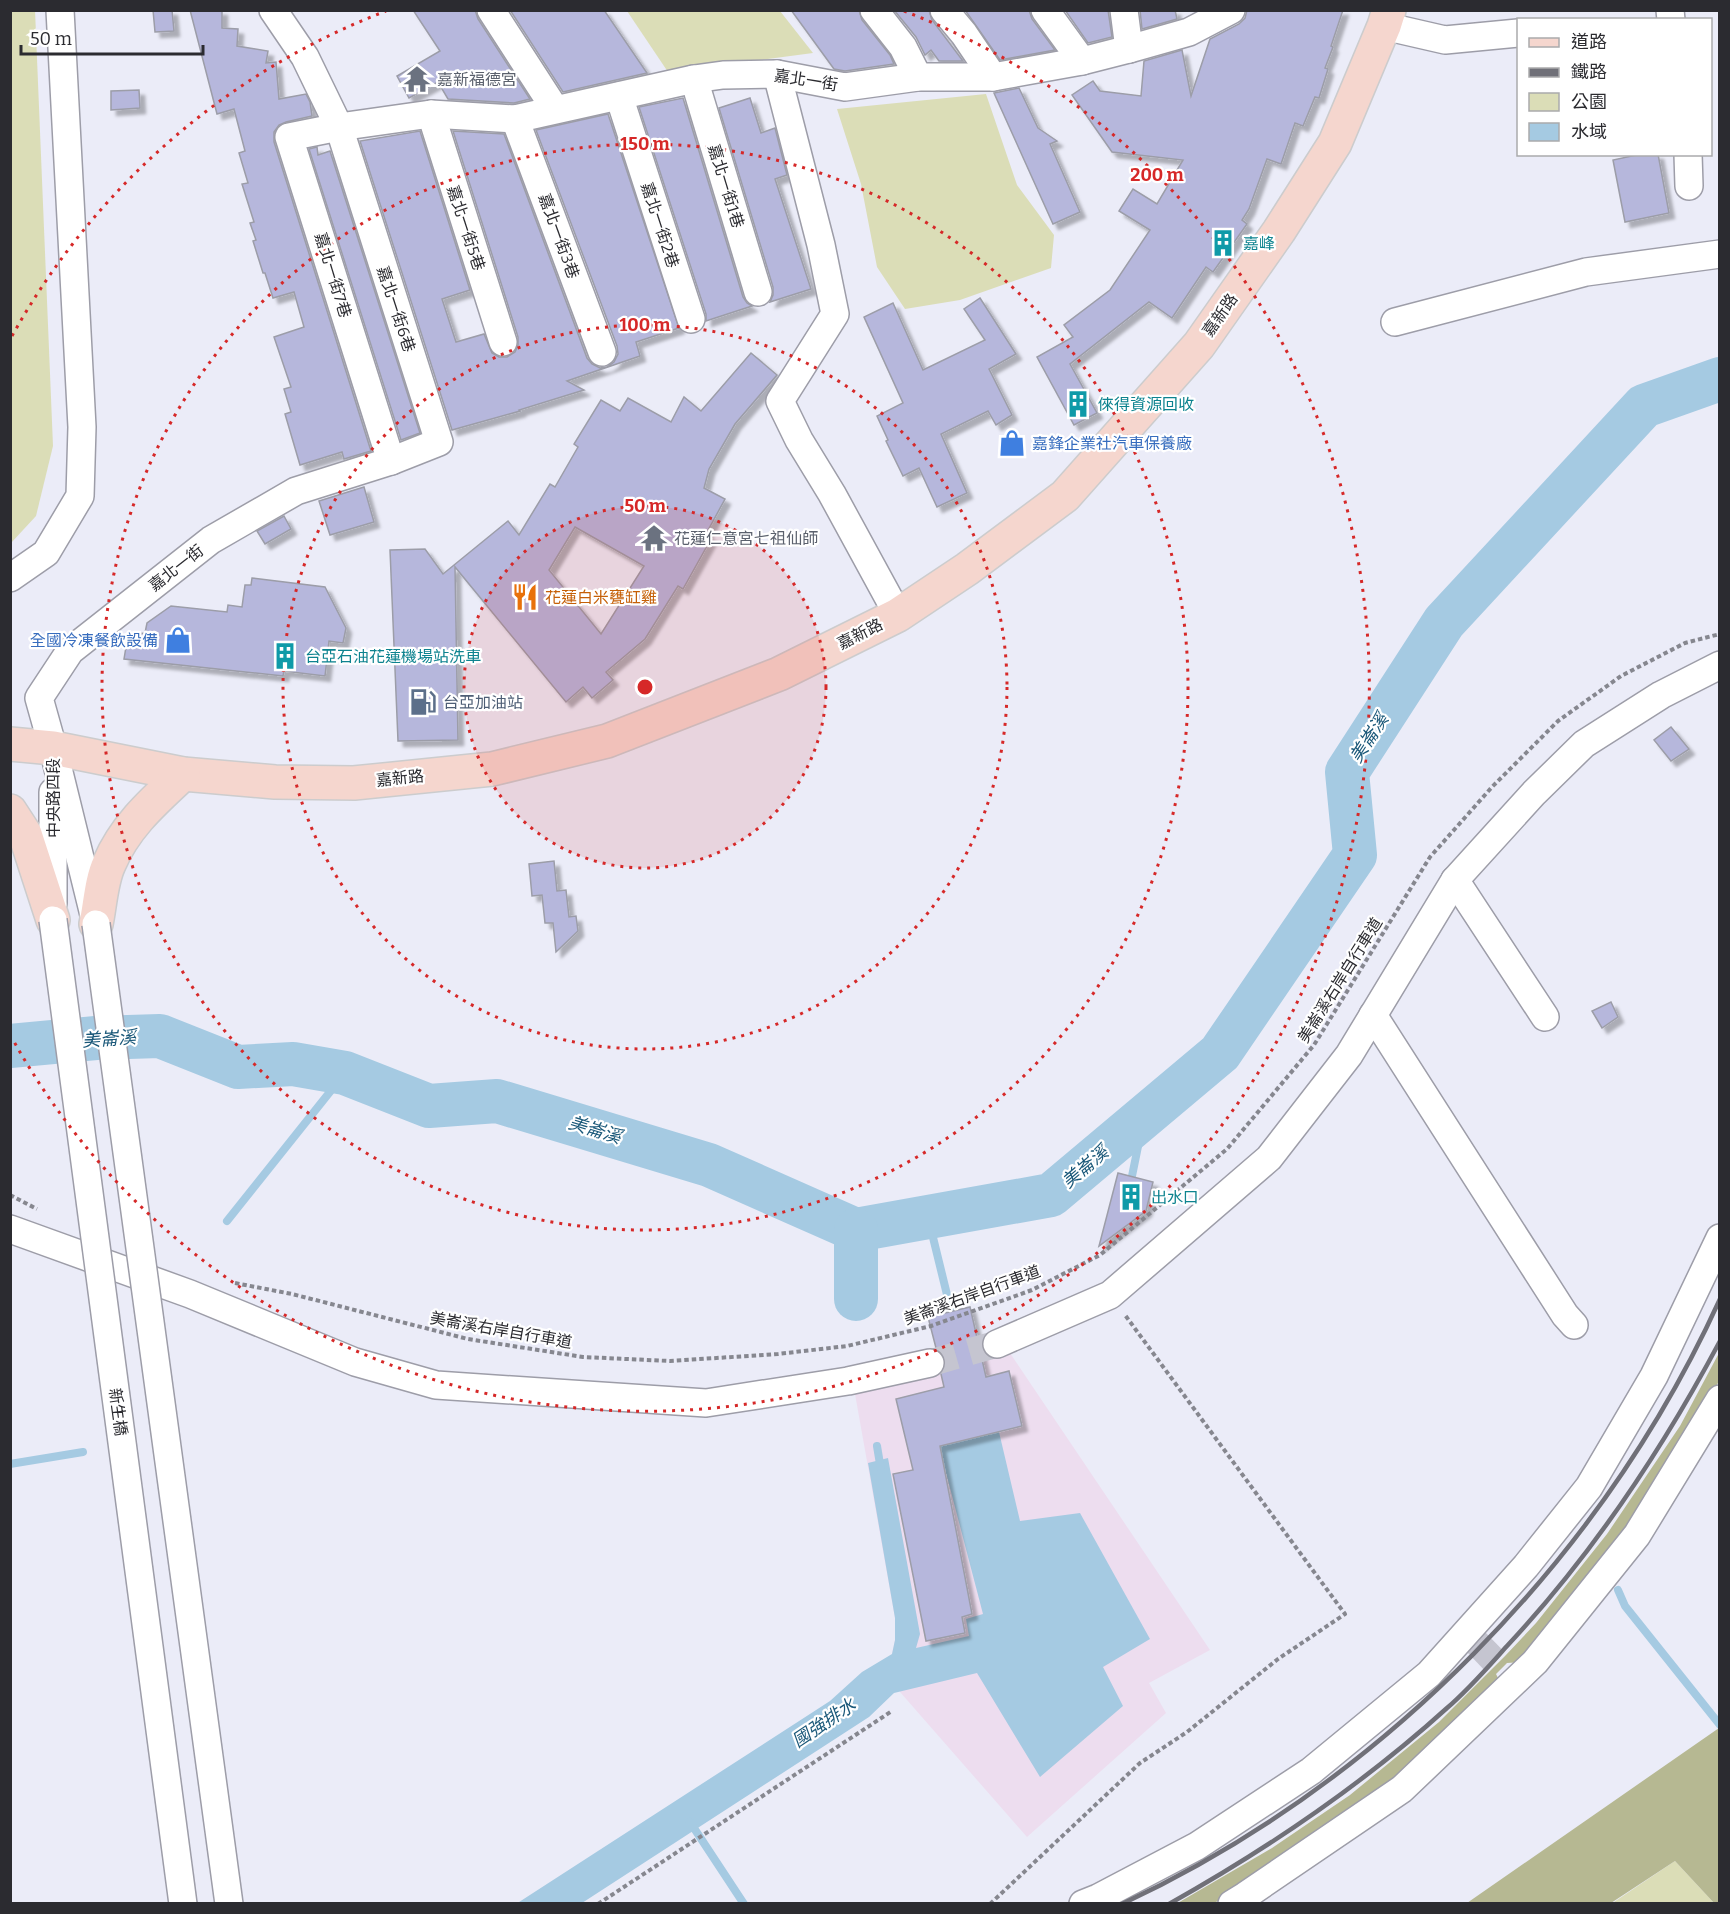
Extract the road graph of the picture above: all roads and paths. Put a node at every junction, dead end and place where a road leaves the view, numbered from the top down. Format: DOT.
graph roads {
  1 [pos="60,10"];
  2 [pos="273,10"];
  3 [pos="491,10"];
  4 [pos="874,10"];
  5 [pos="944,10"];
  6 [pos="1045,10"];
  7 [pos="1124,10"];
  8 [pos="1229,11"];
  9 [pos="1386,18"];
  10 [pos="1517,33"];
  11 [pos="1129,49"];
  12 [pos="1082,61"];
  13 [pos="777,74"];
  14 [pos="918,77"];
  15 [pos="993,77"];
  16 [pos="694,79"];
  17 [pos="619,96"];
  18 [pos="555,109"];
  19 [pos="431,114"];
  20 [pos="515,119"];
  21 [pos="339,127"];
  22 [pos="1688,156"];
  23 [pos="1689,186"];
  24 [pos="1719,255"];
  25 [pos="759,292"];
  26 [pos="691,320"];
  27 [pos="1395,321"];
  28 [pos="503,342"];
  29 [pos="602,352"];
  30 [pos="391,461"];
  31 [pos="10,578"];
  32 [pos="898,615"];
  33 [pos="1719,634"];
  34 [pos="1719,665"];
  35 [pos="10,734"];
  36 [pos="10,744"];
  37 [pos="53,748"];
  38 [pos="183,774"];
  39 [pos="10,811"];
  40 [pos="1455,880"];
  41 [pos="53,920"];
  42 [pos="96,924"];
  43 [pos="1373,1016"];
  44 [pos="1545,1017"];
  45 [pos="10,1229"];
  46 [pos="1719,1238"];
  47 [pos="231,1282"];
  48 [pos="1110,1295"];
  49 [pos="1574,1325"];
  50 [pos="997,1344"];
  51 [pos="930,1364"];
  52 [pos="1719,1399"];
  53 [pos="892,1711"];
  54 [pos="183,1904"];
  55 [pos="229,1904"];
  56 [pos="598,1904"];
  57 [pos="990,1904"];
  58 [pos="1083,1904"];
  59 [pos="1232,1904"];
  1 -- 31 [label="street"];
  2 -- 21 [label="street"];
  3 -- 18 [label="street"];
  4 -- 14 [label="street"];
  5 -- 15 [label="street"];
  6 -- 12 [label="street"];
  7 -- 11 [label="street"];
  8 -- 11 [label="street, 嘉北一街"];
  9 -- 10 [label="street"];
  9 -- 32 [label="main road, 嘉新路"];
  11 -- 12 [label="street, 嘉北一街"];
  12 -- 15 [label="street, 嘉北一街"];
  13 -- 14 [label="street, 嘉北一街"];
  13 -- 16 [label="street, 嘉北一街"];
  13 -- 32 [label="street"];
  14 -- 15 [label="street, 嘉北一街"];
  16 -- 17 [label="street, 嘉北一街"];
  16 -- 25 [label="street, 嘉北一街1巷"];
  17 -- 18 [label="street, 嘉北一街"];
  17 -- 26 [label="street, 嘉北一街2巷"];
  18 -- 20 [label="street, 嘉北一街"];
  19 -- 20 [label="street, 嘉北一街"];
  19 -- 21 [label="street, 嘉北一街"];
  19 -- 28 [label="street, 嘉北一街5巷"];
  20 -- 29 [label="street, 嘉北一街3巷"];
  21 -- 30 [label="street, 嘉北一街6巷"];
  21 -- 30 [label="street, 嘉北一街7巷"];
  22 -- 23 [label="street"];
  24 -- 27 [label="street"];
  30 -- 37 [label="street, 嘉北一街"];
  32 -- 38 [label="main road, 嘉新路"];
  33 -- 47 [label="path, 美崙溪右岸自行車道"];
  34 -- 40 [label="street"];
  35 -- 37 [label="main road, 嘉新路"];
  36 -- 37 [label="main road, 嘉新路"];
  37 -- 38 [label="main road, 嘉新路"];
  37 -- 41 [label="street, 中央路四段"];
  37 -- 42 [label="street, 中央路四段"];
  38 -- 42 [label="main road"];
  39 -- 41 [label="main road"];
  40 -- 43 [label="street"];
  40 -- 44 [label="street"];
  41 -- 54 [label="street, 新生橋, bridge"];
  42 -- 55 [label="street, bridge"];
  43 -- 48 [label="street"];
  43 -- 49 [label="street"];
  45 -- 51 [label="street"];
  46 -- 58 [label="street"];
  48 -- 50 [label="street"];
  48 -- 57 [label="path"];
  52 -- 59 [label="street"];
  53 -- 56 [label="path"];
}
